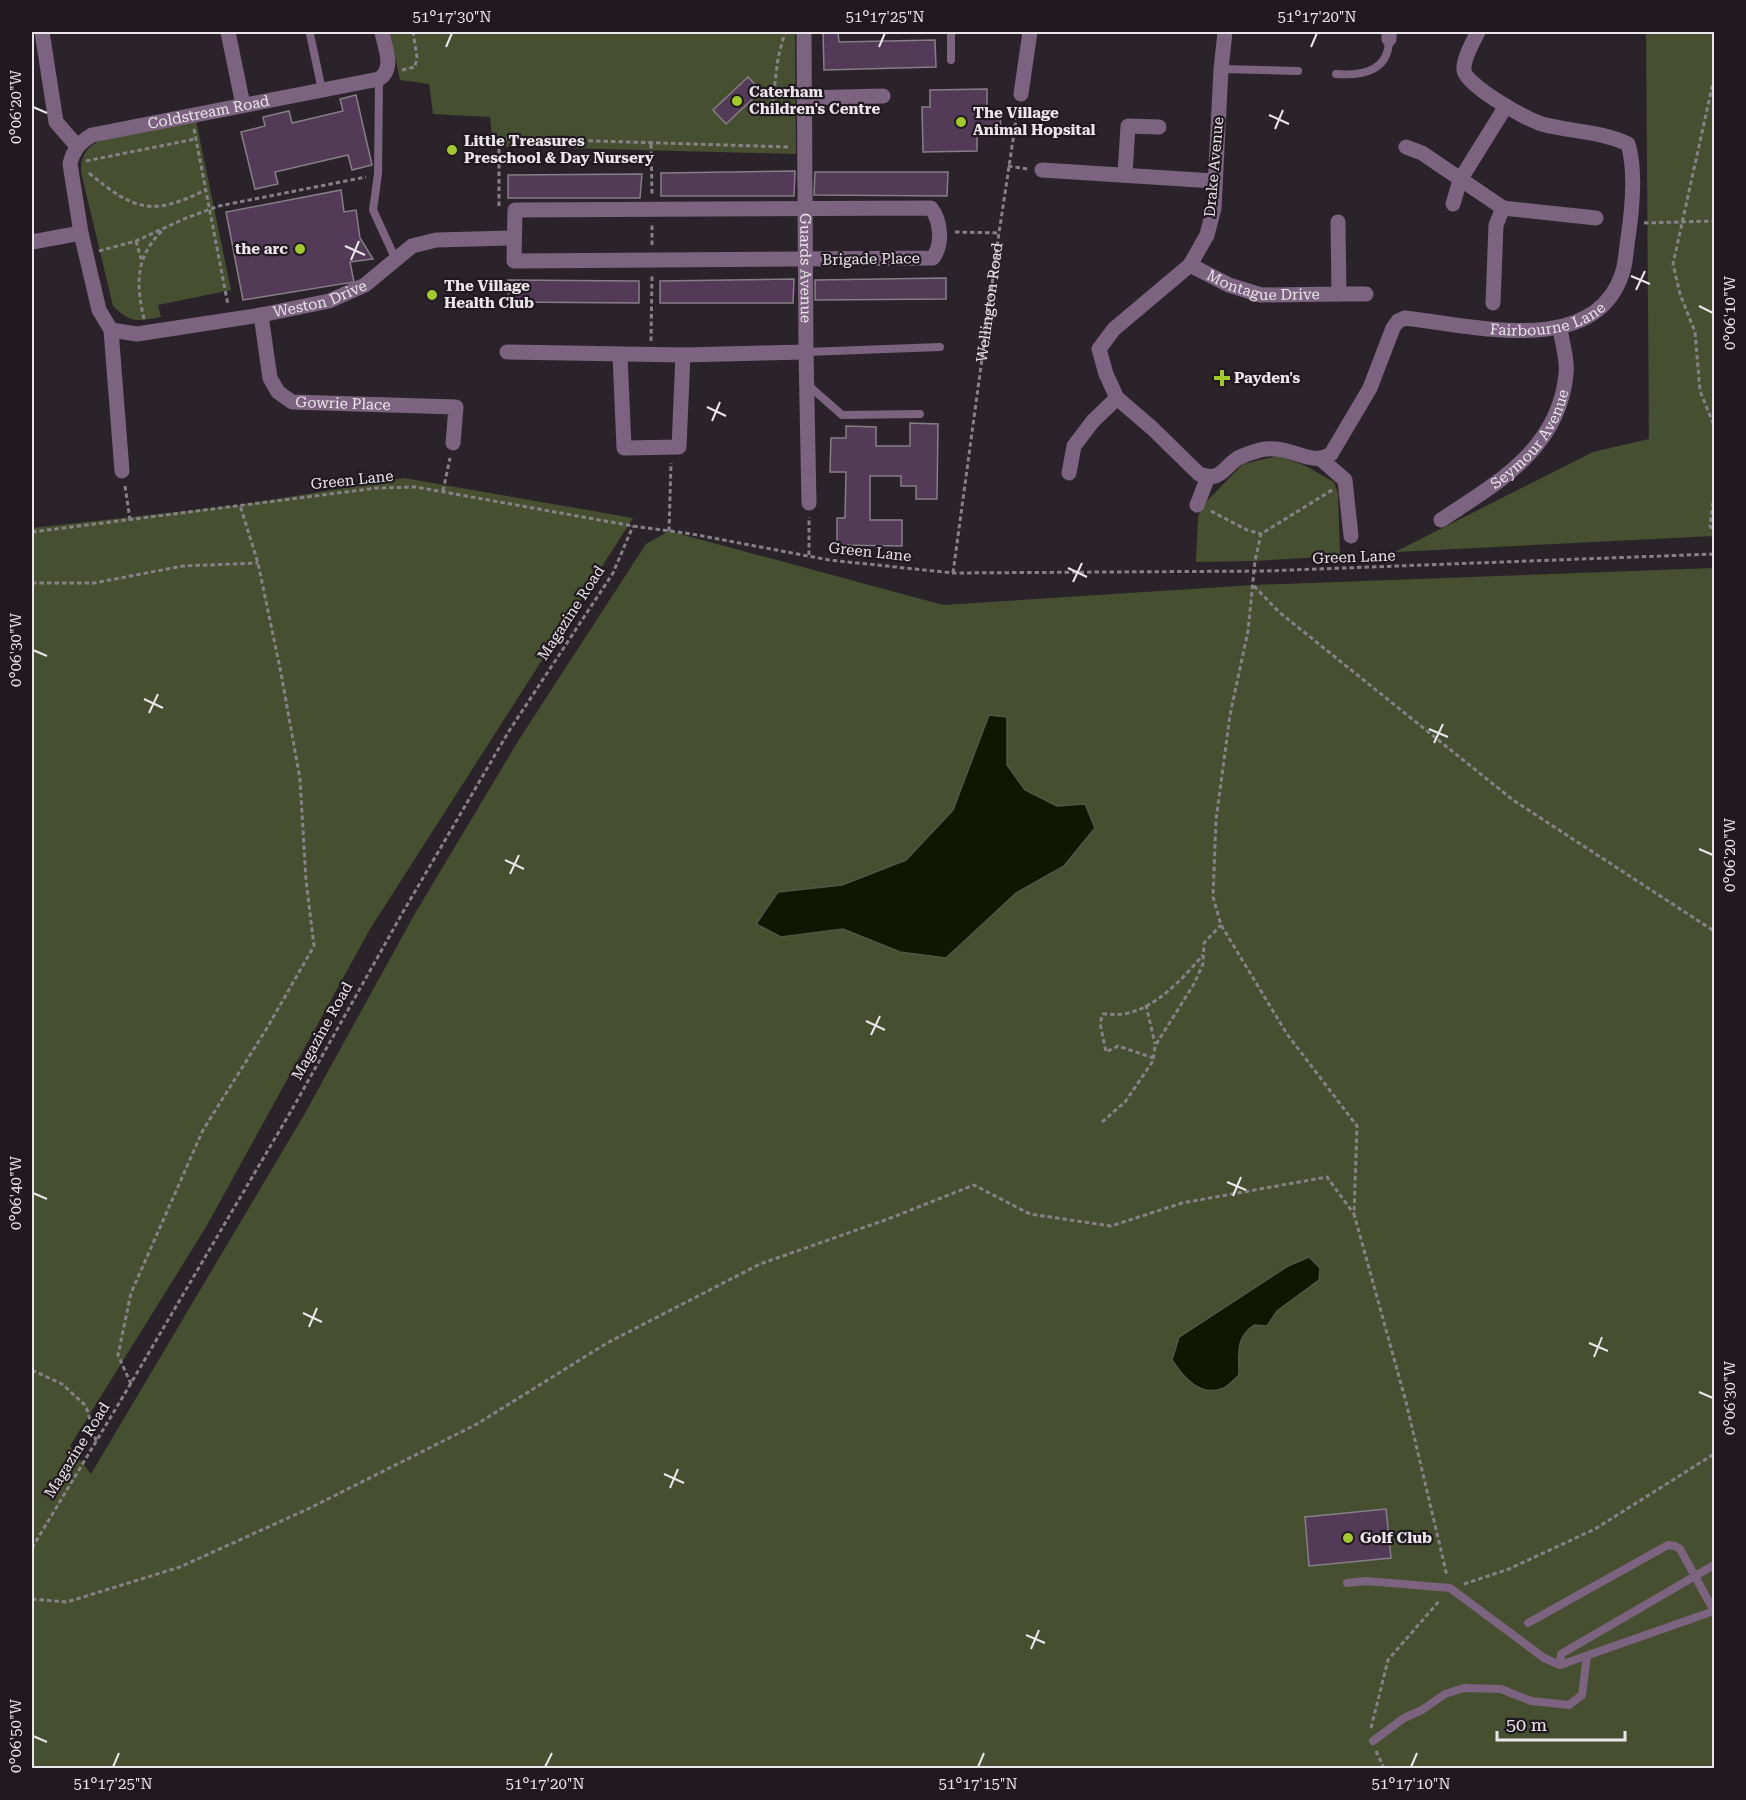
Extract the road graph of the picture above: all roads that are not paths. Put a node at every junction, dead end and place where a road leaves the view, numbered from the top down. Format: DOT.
graph roads {
  1 [pos="42,32"];
  2 [pos="228,32"];
  3 [pos="382,32"];
  4 [pos="804,32"];
  5 [pos="951,32"];
  6 [pos="1030,32"];
  7 [pos="1225,32"];
  8 [pos="1478,32"];
  9 [pos="310,34"];
  10 [pos="1389,35"];
  11 [pos="951,60"];
  12 [pos="1221,69"];
  13 [pos="1298,71"];
  14 [pos="1336,74"];
  15 [pos="383,77"];
  16 [pos="322,90"];
  17 [pos="1021,94"];
  18 [pos="883,96"];
  19 [pos="804,98"];
  20 [pos="243,105"];
  21 [pos="1506,106"];
  22 [pos="1159,127"];
  23 [pos="77,146"];
  24 [pos="1406,147"];
  25 [pos="1042,170"];
  26 [pos="1125,174"];
  27 [pos="1460,180"];
  28 [pos="1214,181"];
  29 [pos="1453,204"];
  30 [pos="1503,208"];
  31 [pos="804,210"];
  32 [pos="1596,218"];
  33 [pos="1338,222"];
  34 [pos="81,233"];
  35 [pos="507,239"];
  36 [pos="32,242"];
  37 [pos="396,260"];
  38 [pos="805,260"];
  39 [pos="1190,265"];
  40 [pos="1340,294"];
  41 [pos="1366,294"];
  42 [pos="1492,303"];
  43 [pos="261,315"];
  44 [pos="1560,328"];
  45 [pos="111,330"];
  46 [pos="940,347"];
  47 [pos="507,352"];
  48 [pos="806,352"];
  49 [pos="620,354"];
  50 [pos="683,355"];
  51 [pos="806,384"];
  52 [pos="1117,398"];
  53 [pos="920,414"];
  54 [pos="453,443"];
  55 [pos="1322,460"];
  56 [pos="122,471"];
  57 [pos="1069,473"];
  58 [pos="1208,477"];
  59 [pos="809,503"];
  60 [pos="1198,503"];
  61 [pos="1441,520"];
  62 [pos="1351,536"];
  63 [pos="1714,1565"];
  64 [pos="1696,1576"];
  65 [pos="1347,1583"];
  66 [pos="1714,1611"];
  67 [pos="1528,1623"];
  68 [pos="1587,1656"];
  69 [pos="1560,1665"];
  70 [pos="1373,1742"];
  1 -- 23 [label="street"];
  2 -- 20 [label="street"];
  3 -- 15 [label="street"];
  4 -- 19 [label="street, Guards Avenue"];
  5 -- 11 [label="lane"];
  6 -- 17 [label="street"];
  7 -- 12 [label="street, Drake Avenue"];
  8 -- 21 [label="street, Fairbourne Lane"];
  9 -- 16 [label="lane"];
  10 -- 14 [label="lane"];
  12 -- 13 [label="lane"];
  12 -- 28 [label="street, Drake Avenue"];
  15 -- 16 [label="street, Coldstream Road"];
  15 -- 37 [label="lane"];
  16 -- 20 [label="street, Coldstream Road"];
  18 -- 19 [label="street"];
  19 -- 31 [label="street, Guards Avenue"];
  20 -- 23 [label="street, Coldstream Road"];
  21 -- 27 [label="street"];
  21 -- 44 [label="street, Fairbourne Lane"];
  22 -- 26 [label="street"];
  23 -- 34 [label="street"];
  24 -- 27 [label="street"];
  25 -- 26 [label="street"];
  26 -- 28 [label="street"];
  27 -- 29 [label="street"];
  27 -- 30 [label="street"];
  28 -- 39 [label="street, Drake Avenue"];
  30 -- 32 [label="street"];
  30 -- 42 [label="street"];
  31 -- 35 [label="street, Brigade Place"];
  31 -- 38 [label="street, Guards Avenue"];
  31 -- 38 [label="street, Brigade Place"];
  33 -- 40 [label="street, Montague Drive"];
  34 -- 36 [label="street"];
  34 -- 45 [label="street"];
  35 -- 37 [label="street, Weston Drive"];
  35 -- 38 [label="street, Brigade Place"];
  37 -- 43 [label="street, Weston Drive"];
  38 -- 48 [label="street, Guards Avenue"];
  39 -- 40 [label="street, Montague Drive"];
  39 -- 52 [label="street, Drake Avenue"];
  40 -- 41 [label="street, Montague Drive"];
  43 -- 45 [label="street, Weston Drive"];
  43 -- 54 [label="street, Gowrie Place"];
  44 -- 55 [label="street, Fairbourne Lane"];
  44 -- 61 [label="street, Seymour Avenue"];
  45 -- 56 [label="street"];
  46 -- 48 [label="lane"];
  47 -- 49 [label="street"];
  48 -- 50 [label="street"];
  48 -- 51 [label="street, Guards Avenue"];
  49 -- 50 [label="street"];
  49 -- 50 [label="street"];
  51 -- 53 [label="lane"];
  51 -- 59 [label="street, Guards Avenue"];
  52 -- 57 [label="street"];
  52 -- 58 [label="street"];
  55 -- 58 [label="street"];
  55 -- 62 [label="street"];
  58 -- 60 [label="street"];
  63 -- 64 [label="lane"];
  64 -- 66 [label="lane"];
  64 -- 67 [label="lane"];
  64 -- 69 [label="lane"];
  65 -- 69 [label="lane"];
  66 -- 68 [label="lane"];
  68 -- 69 [label="lane"];
  68 -- 70 [label="lane"];
}
